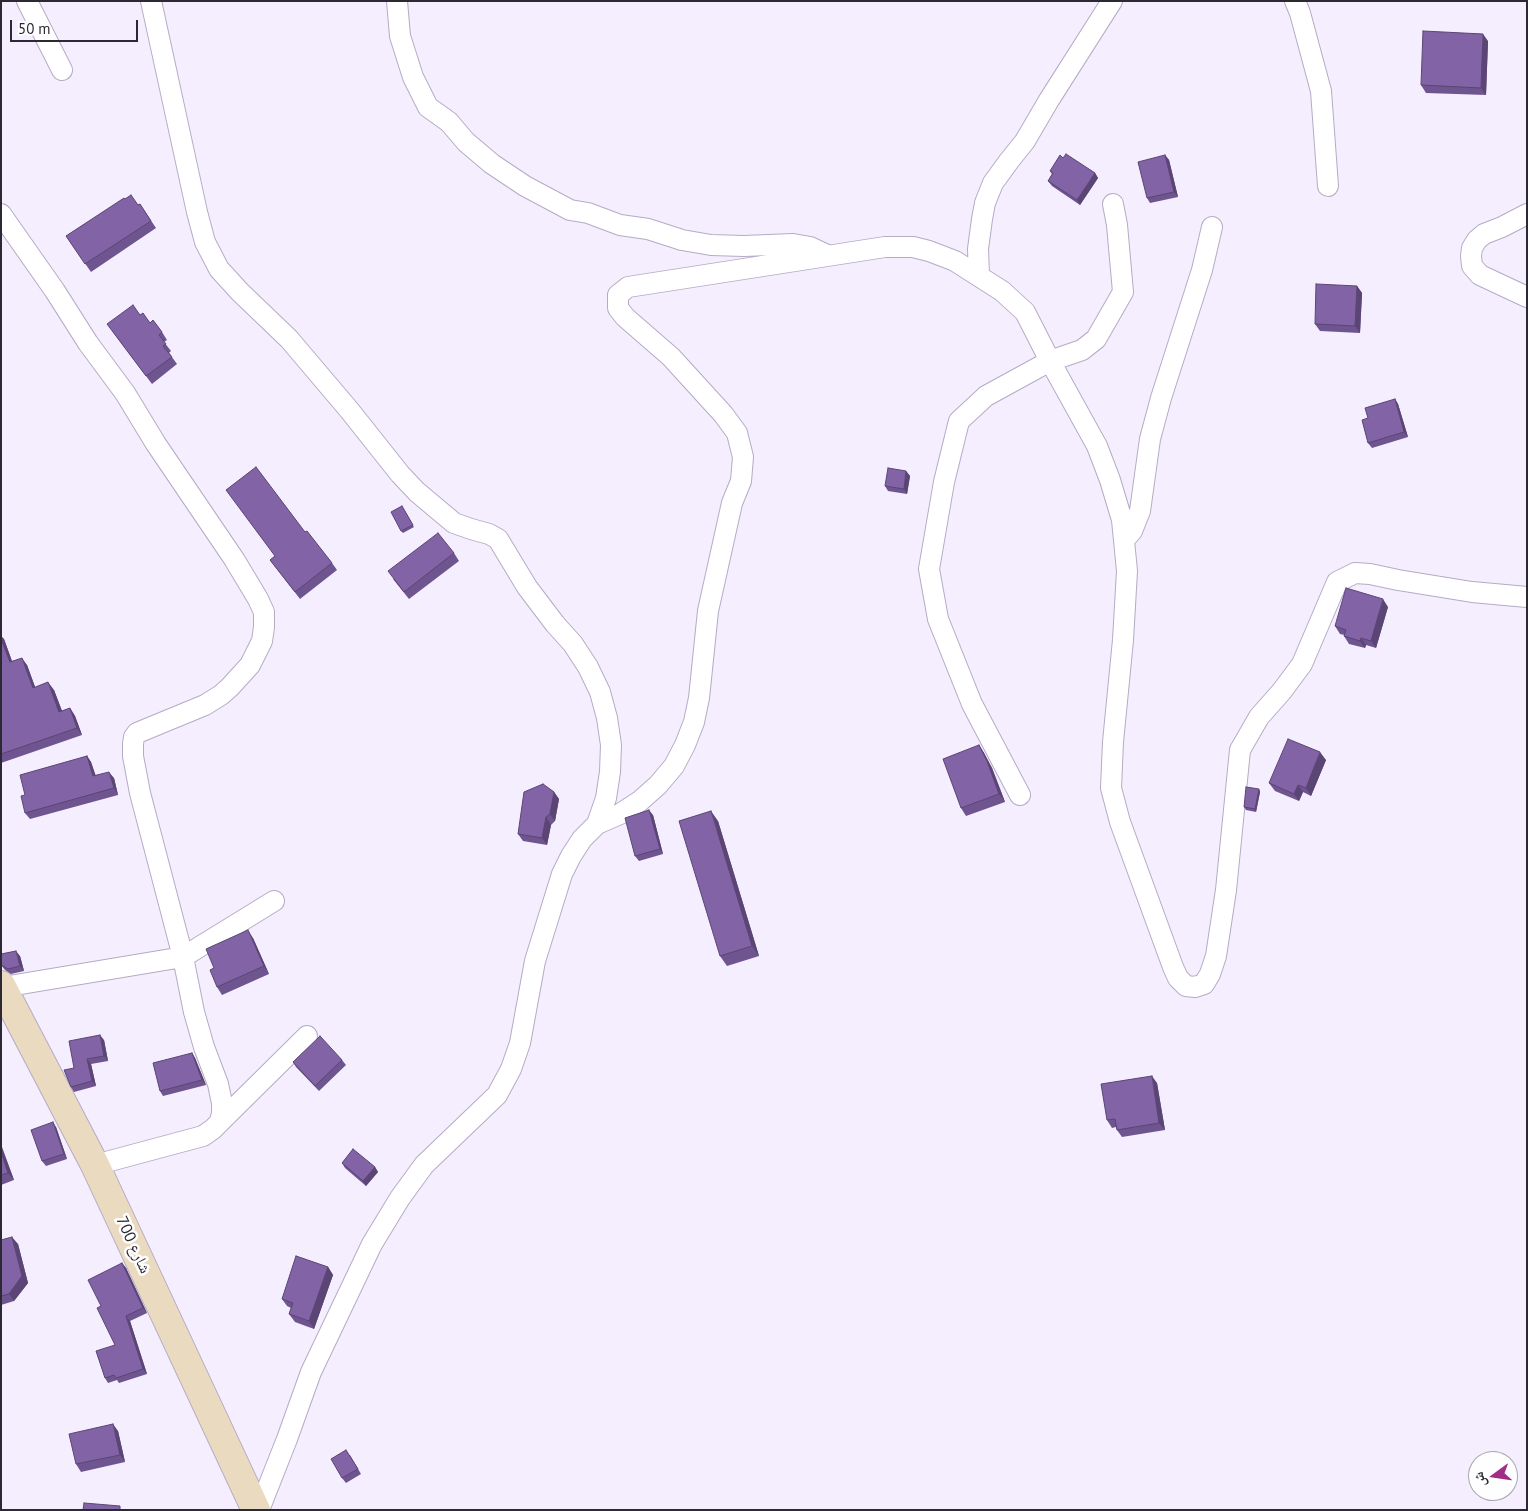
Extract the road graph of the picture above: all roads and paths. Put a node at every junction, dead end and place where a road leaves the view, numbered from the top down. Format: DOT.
graph roads {
  1 [pos="27,1"];
  2 [pos="151,1"];
  3 [pos="397,1"];
  4 [pos="1112,1"];
  5 [pos="1295,1"];
  6 [pos="62,70"];
  7 [pos="1328,186"];
  8 [pos="1114,204"];
  9 [pos="1,214"];
  10 [pos="1527,214"];
  11 [pos="1212,227"];
  12 [pos="829,256"];
  13 [pos="979,275"];
  14 [pos="1527,297"];
  15 [pos="1050,361"];
  16 [pos="1124,540"];
  17 [pos="1527,597"];
  18 [pos="1020,795"];
  19 [pos="597,824"];
  20 [pos="274,901"];
  21 [pos="183,957"];
  22 [pos="2,986"];
  23 [pos="307,1036"];
  24 [pos="220,1122"];
  25 [pos="95,1165"];
  26 [pos="256,1510"];
  27 [pos="260,1510"];
  1 -- 6 [label="street"];
  2 -- 19 [label="street"];
  3 -- 12 [label="street"];
  4 -- 13 [label="street"];
  5 -- 7 [label="street"];
  8 -- 15 [label="street"];
  9 -- 21 [label="street"];
  10 -- 14 [label="street"];
  11 -- 16 [label="street"];
  12 -- 13 [label="street"];
  12 -- 19 [label="street"];
  13 -- 15 [label="street"];
  15 -- 16 [label="street"];
  15 -- 18 [label="street"];
  16 -- 17 [label="street"];
  19 -- 27 [label="street"];
  20 -- 21 [label="street"];
  21 -- 22 [label="street"];
  21 -- 24 [label="street"];
  22 -- 25 [label="main road, شارع 700"];
  23 -- 24 [label="street"];
  24 -- 25 [label="street"];
  25 -- 26 [label="main road, شارع 700"];
}
